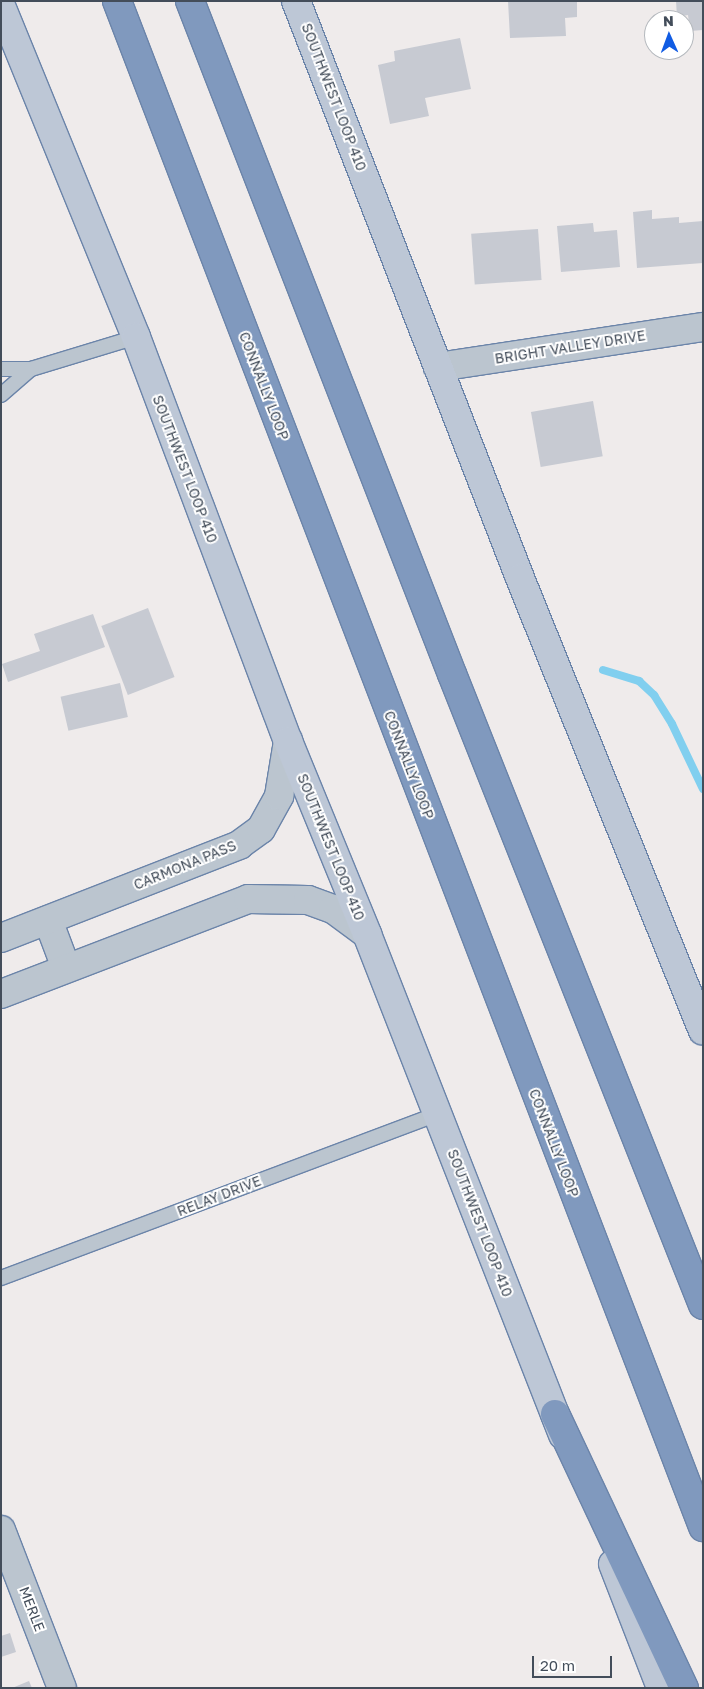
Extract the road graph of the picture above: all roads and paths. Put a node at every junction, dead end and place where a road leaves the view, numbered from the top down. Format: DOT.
graph roads {
  1 [pos="117,1"];
  2 [pos="190,1"];
  3 [pos="296,1"];
  4 [pos="1,6"];
  5 [pos="703,327"];
  6 [pos="136,337"];
  7 [pos="438,367"];
  8 [pos="1,369"];
  9 [pos="31,369"];
  10 [pos="1,395"];
  11 [pos="288,742"];
  12 [pos="48,920"];
  13 [pos="367,934"];
  14 [pos="1,938"];
  15 [pos="66,968"];
  16 [pos="1,994"];
  17 [pos="703,1030"];
  18 [pos="437,1114"];
  19 [pos="1,1278"];
  20 [pos="703,1305"];
  21 [pos="555,1414"];
  22 [pos="703,1527"];
  23 [pos="1,1530"];
  24 [pos="62,1688"];
  25 [pos="661,1688"];
  26 [pos="684,1688"];
  1 -- 22 [label="highway, CONNALLY LOOP"];
  2 -- 20 [label="highway"];
  3 -- 7 [label="main road, SOUTHWEST LOOP 410"];
  4 -- 6 [label="main road, SOUTHWEST LOOP 410"];
  5 -- 7 [label="street, BRIGHT VALLEY DRIVE"];
  6 -- 9 [label="lane"];
  6 -- 11 [label="main road, SOUTHWEST LOOP 410"];
  7 -- 17 [label="main road, SOUTHWEST LOOP 410"];
  8 -- 9 [label="lane"];
  9 -- 10 [label="lane"];
  11 -- 12 [label="street, CARMONA PASS"];
  11 -- 13 [label="main road, SOUTHWEST LOOP 410"];
  12 -- 14 [label="street, CARMONA PASS"];
  12 -- 15 [label="street"];
  13 -- 15 [label="street"];
  13 -- 18 [label="main road, SOUTHWEST LOOP 410"];
  15 -- 16 [label="street"];
  18 -- 19 [label="lane, RELAY DRIVE"];
  18 -- 21 [label="main road, SOUTHWEST LOOP 410"];
  21 -- 25 [label="main road, SOUTHWEST LOOP 410"];
  21 -- 26 [label="highway"];
  23 -- 24 [label="street, MERLE"];
}
